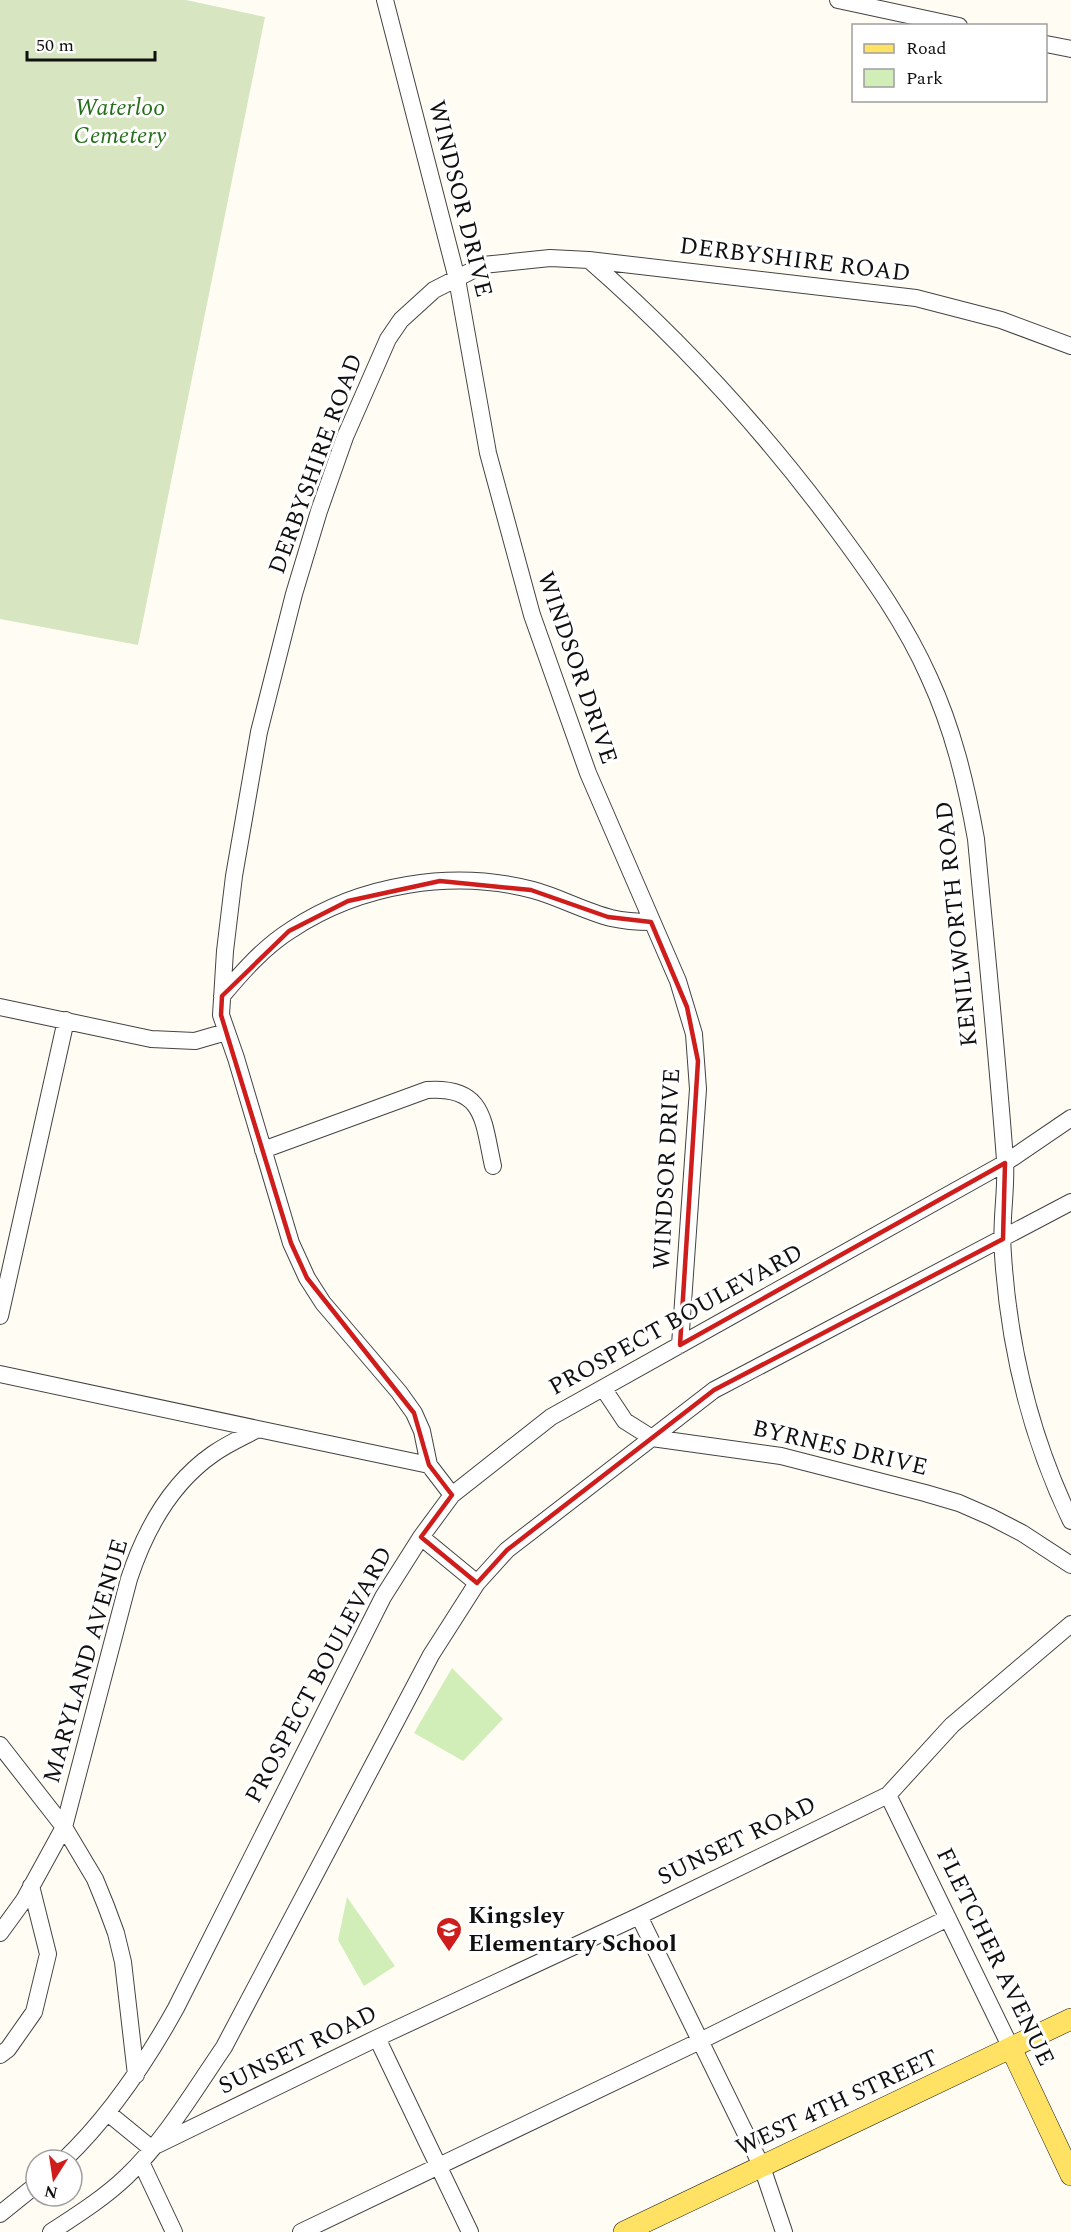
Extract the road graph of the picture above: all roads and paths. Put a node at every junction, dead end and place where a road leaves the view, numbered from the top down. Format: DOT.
graph roads {
  1 [pos="385,0"];
  2 [pos="838,0"];
  3 [pos="950,24"];
  4 [pos="1047,44"];
  5 [pos="1071,49"];
  6 [pos="589,260"];
  7 [pos="457,279"];
  8 [pos="1070,347"];
  9 [pos="651,922"];
  10 [pos="222,996"];
  11 [pos="0,1007"];
  12 [pos="66,1020"];
  13 [pos="226,1032"];
  14 [pos="1071,1118"];
  15 [pos="263,1150"];
  16 [pos="1005,1163"];
  17 [pos="493,1166"];
  18 [pos="1071,1202"];
  19 [pos="1003,1239"];
  20 [pos="0,1316"];
  21 [pos="680,1345"];
  22 [pos="0,1374"];
  23 [pos="603,1388"];
  24 [pos="258,1429"];
  25 [pos="652,1438"];
  26 [pos="429,1465"];
  27 [pos="452,1495"];
  28 [pos="1071,1521"];
  29 [pos="421,1537"];
  30 [pos="1071,1565"];
  31 [pos="477,1583"];
  32 [pos="1071,1624"];
  33 [pos="0,1745"];
  34 [pos="888,1795"];
  35 [pos="64,1827"];
  36 [pos="31,1886"];
  37 [pos="639,1916"];
  38 [pos="948,1918"];
  39 [pos="0,1933"];
  40 [pos="1071,2019"];
  41 [pos="377,2038"];
  42 [pos="700,2041"];
  43 [pos="1011,2048"];
  44 [pos="0,2055"];
  45 [pos="136,2075"];
  46 [pos="108,2113"];
  47 [pos="75,2148"];
  48 [pos="149,2152"];
  49 [pos="438,2166"];
  50 [pos="762,2167"];
  51 [pos="1071,2175"];
  52 [pos="24,2195"];
  53 [pos="0,2214"];
  54 [pos="51,2232"];
  55 [pos="174,2232"];
  56 [pos="301,2232"];
  57 [pos="470,2232"];
  58 [pos="624,2232"];
  59 [pos="784,2232"];
  1 -- 7 [label="street, WINDSOR DRIVE"];
  2 -- 3 [label="street"];
  4 -- 5 [label="street"];
  6 -- 7 [label="street, DERBYSHIRE ROAD"];
  6 -- 8 [label="street, DERBYSHIRE ROAD"];
  6 -- 16 [label="street, KENILWORTH ROAD"];
  7 -- 9 [label="street, WINDSOR DRIVE"];
  7 -- 10 [label="street, DERBYSHIRE ROAD"];
  9 -- 10 [label="street"];
  9 -- 21 [label="street, WINDSOR DRIVE"];
  10 -- 13 [label="street, DERBYSHIRE ROAD"];
  11 -- 12 [label="street"];
  12 -- 13 [label="street"];
  12 -- 20 [label="street"];
  13 -- 15 [label="street"];
  14 -- 16 [label="street, PROSPECT BOULEVARD"];
  15 -- 17 [label="street"];
  15 -- 26 [label="street"];
  16 -- 19 [label="street, KENILWORTH ROAD"];
  16 -- 21 [label="street, PROSPECT BOULEVARD"];
  18 -- 19 [label="street"];
  19 -- 25 [label="street"];
  19 -- 28 [label="street, KENILWORTH ROAD"];
  21 -- 23 [label="street, PROSPECT BOULEVARD"];
  22 -- 24 [label="street"];
  23 -- 25 [label="street, BYRNES DRIVE"];
  23 -- 27 [label="street, PROSPECT BOULEVARD"];
  24 -- 26 [label="street"];
  24 -- 35 [label="street, MARYLAND AVENUE"];
  25 -- 30 [label="street, BYRNES DRIVE"];
  25 -- 31 [label="street"];
  26 -- 27 [label="street"];
  27 -- 29 [label="street, PROSPECT BOULEVARD"];
  29 -- 31 [label="street"];
  29 -- 45 [label="street, PROSPECT BOULEVARD"];
  31 -- 48 [label="street"];
  32 -- 34 [label="street, SUNSET ROAD"];
  33 -- 35 [label="street"];
  34 -- 37 [label="street, SUNSET ROAD"];
  34 -- 38 [label="street, FLETCHER AVENUE"];
  35 -- 36 [label="street, MARYLAND AVENUE"];
  35 -- 45 [label="street"];
  36 -- 39 [label="street, MARYLAND AVENUE"];
  36 -- 44 [label="street"];
  37 -- 41 [label="street, SUNSET ROAD"];
  37 -- 42 [label="street"];
  38 -- 42 [label="street"];
  38 -- 43 [label="street, FLETCHER AVENUE"];
  40 -- 43 [label="main road, WEST 4TH STREET"];
  41 -- 48 [label="street, SUNSET ROAD"];
  41 -- 49 [label="street"];
  42 -- 49 [label="street"];
  42 -- 50 [label="street"];
  43 -- 50 [label="main road, WEST 4TH STREET"];
  43 -- 51 [label="main road, FLETCHER AVENUE"];
  45 -- 46 [label="street, PROSPECT BOULEVARD"];
  46 -- 47 [label="street, PROSPECT BOULEVARD"];
  46 -- 48 [label="street"];
  48 -- 54 [label="street"];
  48 -- 55 [label="street"];
  49 -- 56 [label="street"];
  49 -- 57 [label="street"];
  50 -- 58 [label="main road, WEST 4TH STREET"];
  50 -- 59 [label="street"];
  52 -- 53 [label="street"];
}
